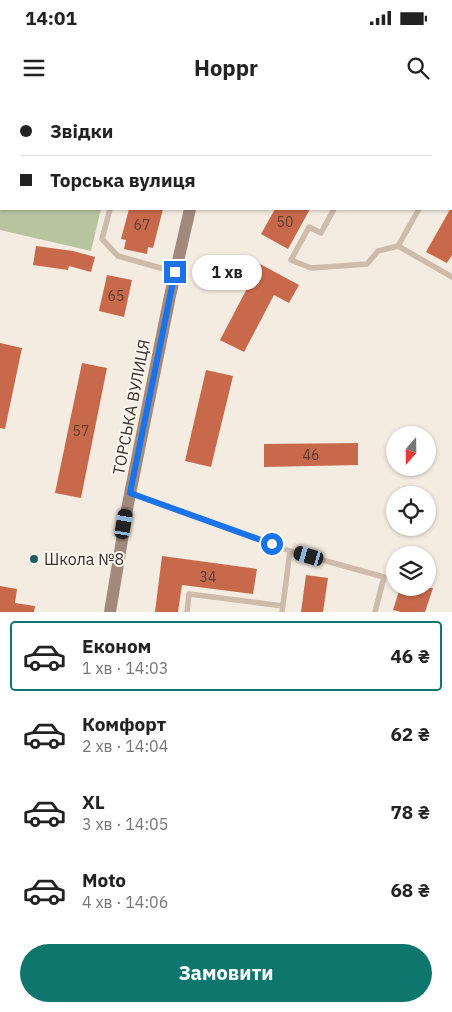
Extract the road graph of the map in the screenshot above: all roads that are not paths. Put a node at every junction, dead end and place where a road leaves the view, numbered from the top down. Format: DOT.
graph roads {
  1 [pos="110,210"];
  2 [pos="190,210"];
  3 [pos="333,210"];
  4 [pos="418,210"];
  5 [pos="398,246"];
  6 [pos="175,272"];
  7 [pos="452,277"];
  8 [pos="130,493"];
  9 [pos="290,551"];
  10 [pos="283,609"];
  11 [pos="110,612"];
  12 [pos="187,612"];
  13 [pos="375,612"];
  1 -- 6 [label="lane"];
  2 -- 6 [label="main road, ТОРСЬКА ВУЛИЦЯ"];
  3 -- 5 [label="lane"];
  4 -- 5 [label="lane"];
  5 -- 7 [label="lane"];
  6 -- 8 [label="main road, ТОРСЬКА ВУЛИЦЯ"];
  8 -- 9 [label="lane"];
  8 -- 11 [label="main road, ТОРСЬКА ВУЛИЦЯ"];
  9 -- 10 [label="lane"];
  9 -- 13 [label="lane"];
  10 -- 12 [label="lane"];
}
